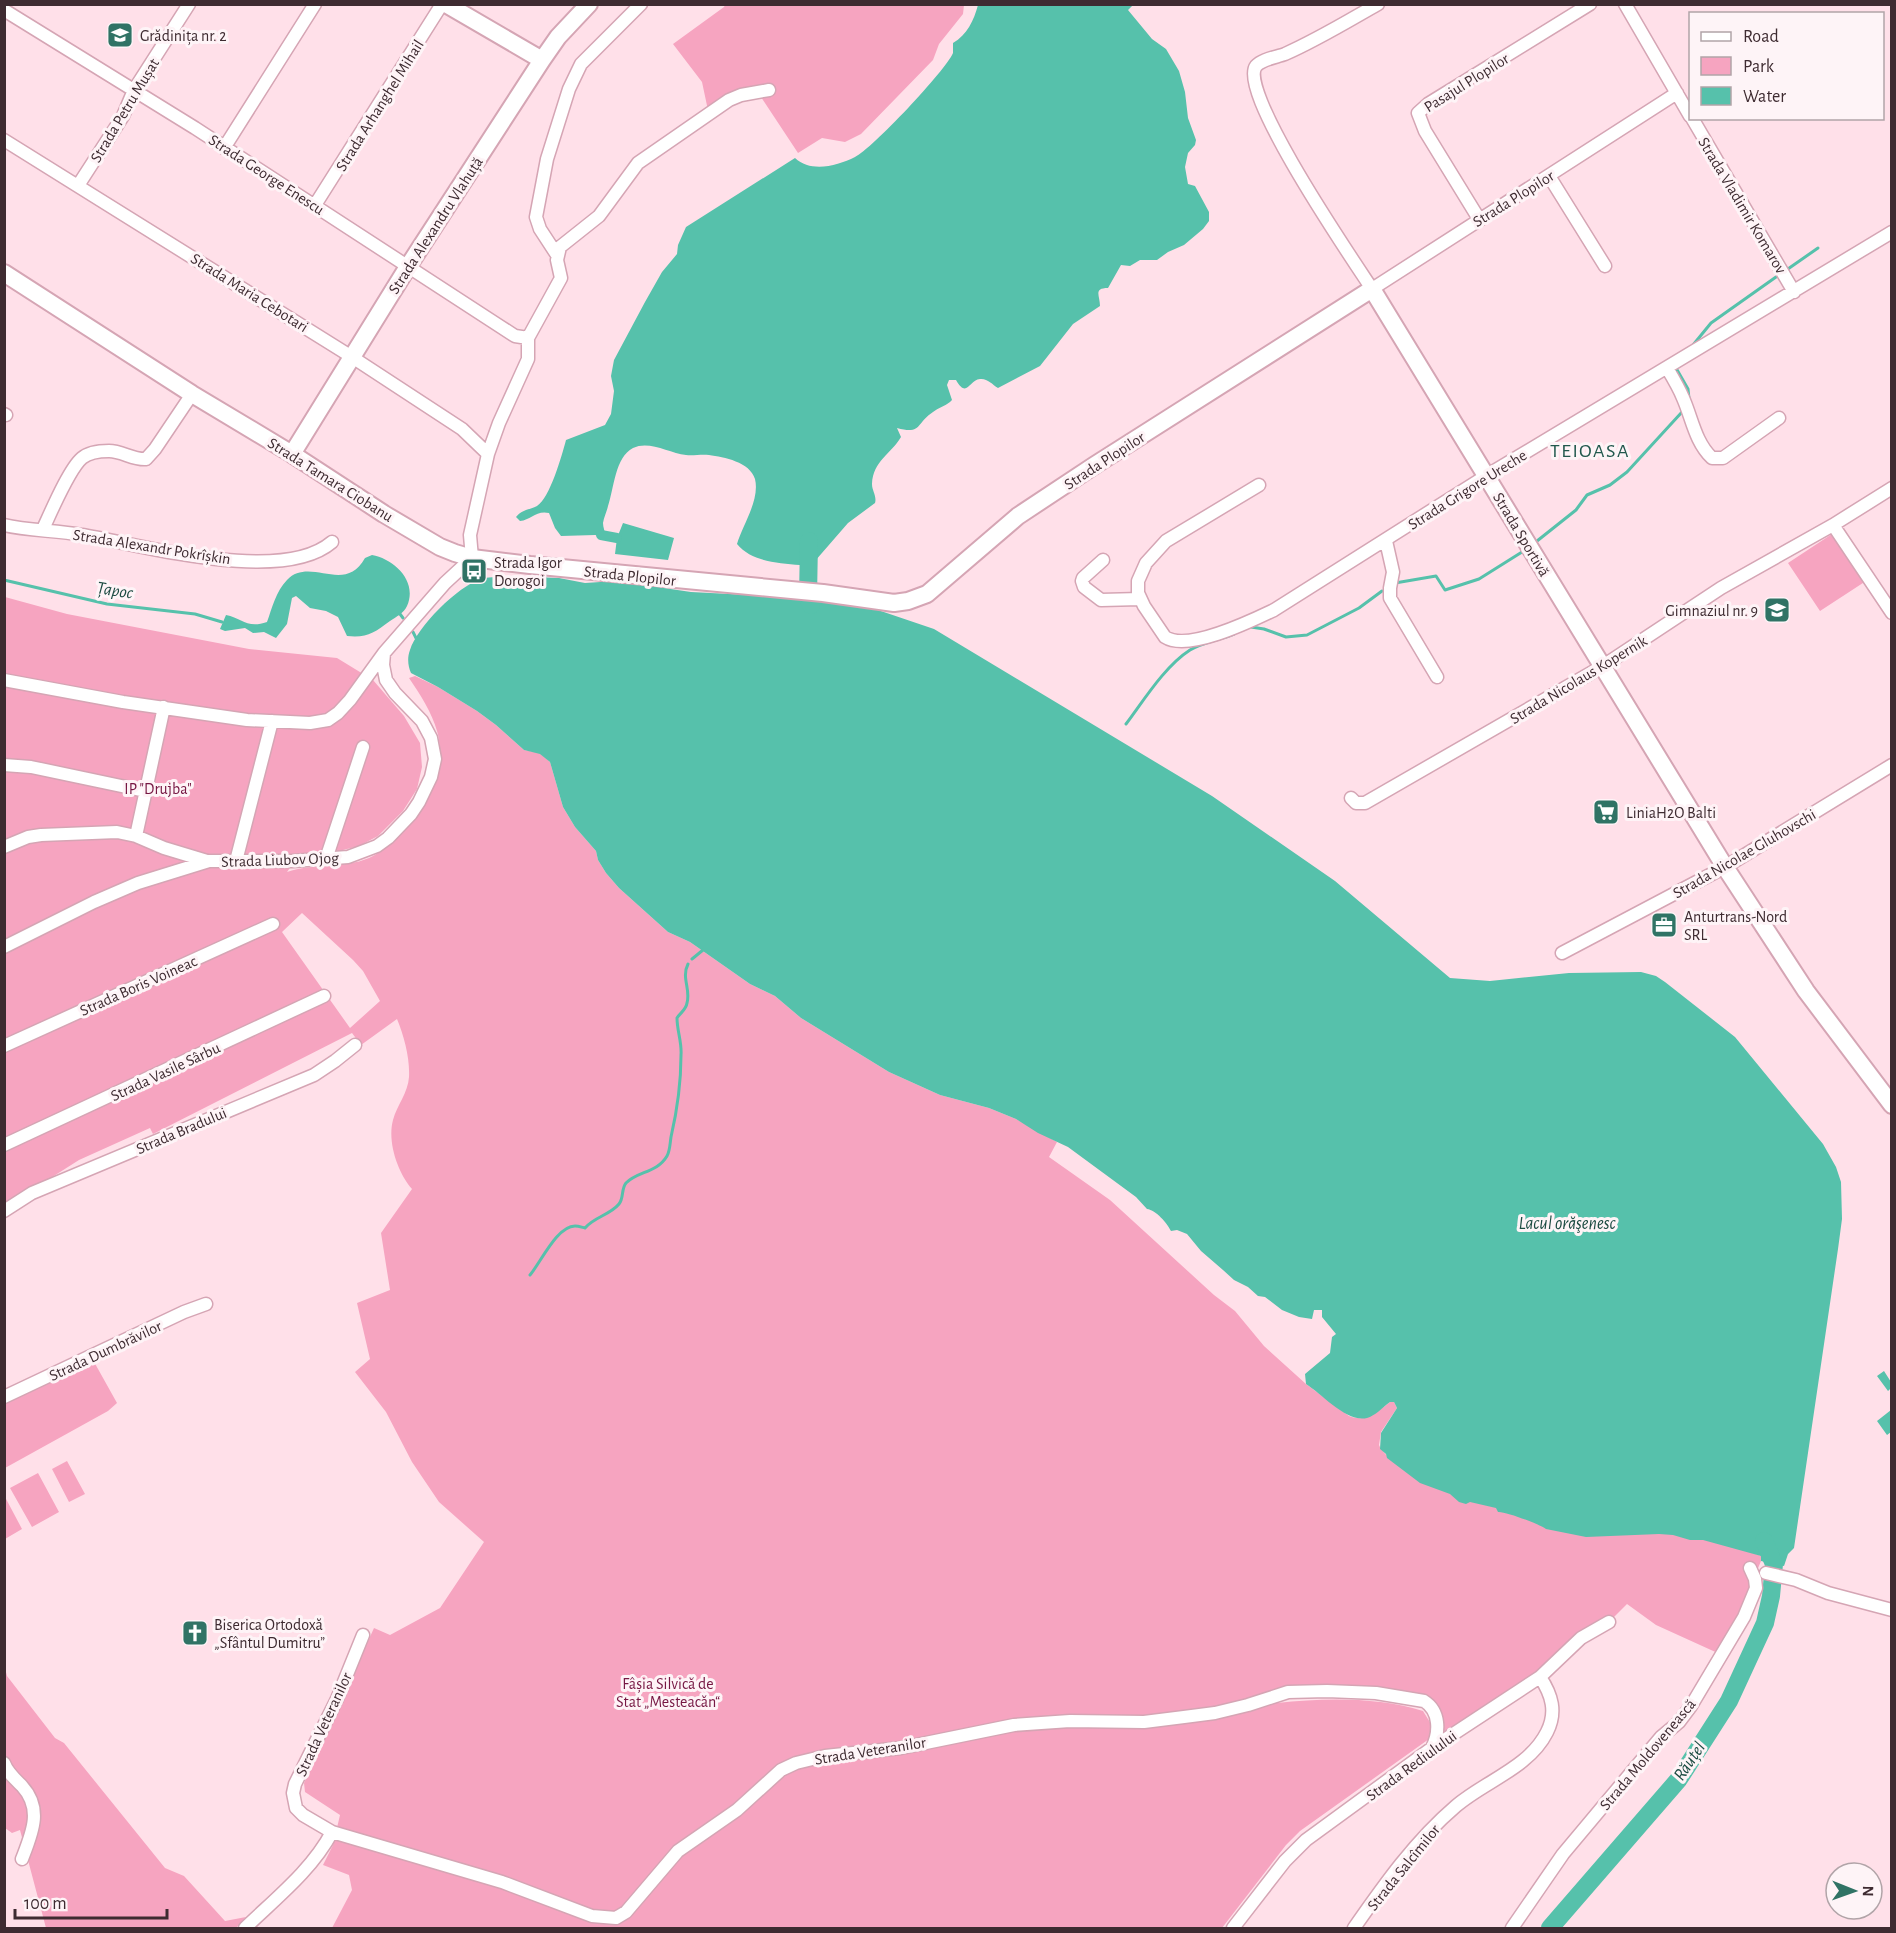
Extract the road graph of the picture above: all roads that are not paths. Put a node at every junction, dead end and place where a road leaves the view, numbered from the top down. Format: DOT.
graph roads {
  1 [pos="189,4"];
  2 [pos="315,4"];
  3 [pos="444,4"];
  4 [pos="589,4"];
  5 [pos="641,4"];
  6 [pos="1378,4"];
  7 [pos="1590,4"];
  8 [pos="1625,4"];
  9 [pos="4,10"];
  10 [pos="542,60"];
  11 [pos="135,90"];
  12 [pos="769,90"];
  13 [pos="1677,93"];
  14 [pos="1689,114"];
  15 [pos="1693,120"];
  16 [pos="4,140"];
  17 [pos="224,148"];
  18 [pos="1549,176"];
  19 [pos="79,184"];
  20 [pos="315,205"];
  21 [pos="1479,219"];
  22 [pos="1892,232"];
  23 [pos="557,255"];
  24 [pos="408,265"];
  25 [pos="1605,266"];
  26 [pos="4,273"];
  27 [pos="1372,289"];
  28 [pos="1794,292"];
  29 [pos="528,338"];
  30 [pos="352,357"];
  31 [pos="1667,369"];
  32 [pos="192,394"];
  33 [pos="1779,418"];
  34 [pos="292,454"];
  35 [pos="488,454"];
  36 [pos="1486,476"];
  37 [pos="1259,485"];
  38 [pos="1892,488"];
  39 [pos="4,525"];
  40 [pos="1833,525"];
  41 [pos="43,529"];
  42 [pos="1386,541"];
  43 [pos="332,542"];
  44 [pos="472,558"];
  45 [pos="1103,560"];
  46 [pos="1140,599"];
  47 [pos="1892,613"];
  48 [pos="384,653"];
  49 [pos="1603,666"];
  50 [pos="1437,677"];
  51 [pos="4,680"];
  52 [pos="164,706"];
  53 [pos="272,721"];
  54 [pos="363,747"];
  55 [pos="4,765"];
  56 [pos="1892,765"];
  57 [pos="145,791"];
  58 [pos="1351,798"];
  59 [pos="136,836"];
  60 [pos="4,847"];
  61 [pos="327,859"];
  62 [pos="209,861"];
  63 [pos="236,861"];
  64 [pos="1725,867"];
  65 [pos="273,924"];
  66 [pos="4,947"];
  67 [pos="1562,953"];
  68 [pos="324,996"];
  69 [pos="355,1045"];
  70 [pos="4,1046"];
  71 [pos="1892,1105"];
  72 [pos="4,1144"];
  73 [pos="4,1211"];
  74 [pos="206,1304"];
  75 [pos="4,1397"];
  76 [pos="1750,1568"];
  77 [pos="1766,1573"];
  78 [pos="1892,1610"];
  79 [pos="1609,1623"];
  80 [pos="363,1635"];
  81 [pos="1540,1677"];
  82 [pos="1432,1748"];
  83 [pos="4,1763"];
  84 [pos="332,1832"];
  85 [pos="22,1859"];
  86 [pos="245,1929"];
  87 [pos="1233,1929"];
  88 [pos="1354,1929"];
  89 [pos="1512,1929"];
  1 -- 11 [label="street, Strada Petru Mușat"];
  2 -- 17 [label="street"];
  3 -- 10 [label="street"];
  3 -- 20 [label="street, Strada Arhanghel Mihail"];
  4 -- 10 [label="street, Strada Аlexandru Vlahuță"];
  5 -- 23 [label="street"];
  6 -- 27 [label="street, Strada Sportivă"];
  7 -- 21 [label="street, Pasajul Plopilor"];
  8 -- 13 [label="street, Strada Vladimir Komarov"];
  9 -- 11 [label="street, Strada George Enescu"];
  10 -- 24 [label="street, Strada Аlexandru Vlahuță"];
  11 -- 17 [label="street, Strada George Enescu"];
  11 -- 19 [label="street, Strada Petru Mușat"];
  12 -- 23 [label="street"];
  13 -- 14 [label="street, Strada Vladimir Komarov"];
  13 -- 18 [label="street, Strada Plopilor"];
  15 -- 28 [label="street, Strada Vladimir Komarov"];
  16 -- 19 [label="street, Strada Maria Cebotari"];
  17 -- 20 [label="street, Strada George Enescu"];
  18 -- 21 [label="street, Strada Plopilor"];
  18 -- 25 [label="street"];
  19 -- 30 [label="street, Strada Maria Cebotari"];
  20 -- 24 [label="street, Strada George Enescu"];
  21 -- 27 [label="street, Strada Plopilor"];
  22 -- 28 [label="street, Strada Grigore Ureche"];
  23 -- 29 [label="street"];
  24 -- 29 [label="street, Strada George Enescu"];
  24 -- 30 [label="street, Strada Аlexandru Vlahuță"];
  26 -- 32 [label="street, Strada Tamara Ciobanu"];
  27 -- 36 [label="street, Strada Sportivă"];
  27 -- 44 [label="street, Strada Plopilor"];
  28 -- 31 [label="street, Strada Grigore Ureche"];
  29 -- 35 [label="street"];
  30 -- 34 [label="street, Strada Аlexandru Vlahuță"];
  30 -- 35 [label="street, Strada Maria Cebotari"];
  31 -- 33 [label="street"];
  31 -- 36 [label="street, Strada Grigore Ureche"];
  32 -- 34 [label="street, Strada Tamara Ciobanu"];
  32 -- 41 [label="street"];
  34 -- 44 [label="street, Strada Tamara Ciobanu"];
  35 -- 44 [label="street"];
  36 -- 42 [label="street, Strada Grigore Ureche"];
  36 -- 49 [label="street, Strada Sportivă"];
  37 -- 46 [label="street"];
  38 -- 40 [label="street, Strada Nicolaus Kopernik"];
  39 -- 41 [label="street, Strada Alexandr Pokrîșkin"];
  40 -- 47 [label="street"];
  40 -- 49 [label="street, Strada Nicolaus Kopernik"];
  41 -- 43 [label="street, Strada Alexandr Pokrîșkin"];
  42 -- 46 [label="street, Strada Grigore Ureche"];
  42 -- 50 [label="street"];
  44 -- 48 [label="street"];
  45 -- 46 [label="street"];
  48 -- 53 [label="street"];
  48 -- 61 [label="street, Strada Liubov Ojog"];
  49 -- 58 [label="street, Strada Nicolaus Kopernik"];
  49 -- 64 [label="street, Strada Sportivă"];
  51 -- 52 [label="street"];
  52 -- 53 [label="street"];
  52 -- 57 [label="street"];
  53 -- 63 [label="street"];
  54 -- 61 [label="street"];
  55 -- 57 [label="street"];
  56 -- 64 [label="street, Strada Nicolae Gluhovschi"];
  57 -- 59 [label="street"];
  59 -- 60 [label="street"];
  59 -- 62 [label="street"];
  61 -- 63 [label="street, Strada Liubov Ojog"];
  62 -- 63 [label="street, Strada Liubov Ojog"];
  62 -- 66 [label="street, Strada Liubov Ojog"];
  64 -- 67 [label="street, Strada Nicolae Gluhovschi"];
  64 -- 71 [label="street, Strada Sportivă"];
  65 -- 70 [label="street, Strada Boris Voineac"];
  68 -- 72 [label="street, Strada Vasile Sârbu"];
  69 -- 73 [label="street, Strada Bradului"];
  74 -- 75 [label="street, Strada Dumbrăvilor"];
  76 -- 89 [label="street, Strada Moldovenească"];
  77 -- 78 [label="street"];
  79 -- 81 [label="street, Strada Rediulului"];
  80 -- 84 [label="street, Strada Veteranilor"];
  81 -- 82 [label="street, Strada Rediulului"];
  81 -- 88 [label="street, Strada Salcîmilor"];
  82 -- 84 [label="street, Strada Veteranilor"];
  82 -- 87 [label="street, Strada Rediulului"];
  83 -- 85 [label="street"];
  84 -- 86 [label="street"];
}
